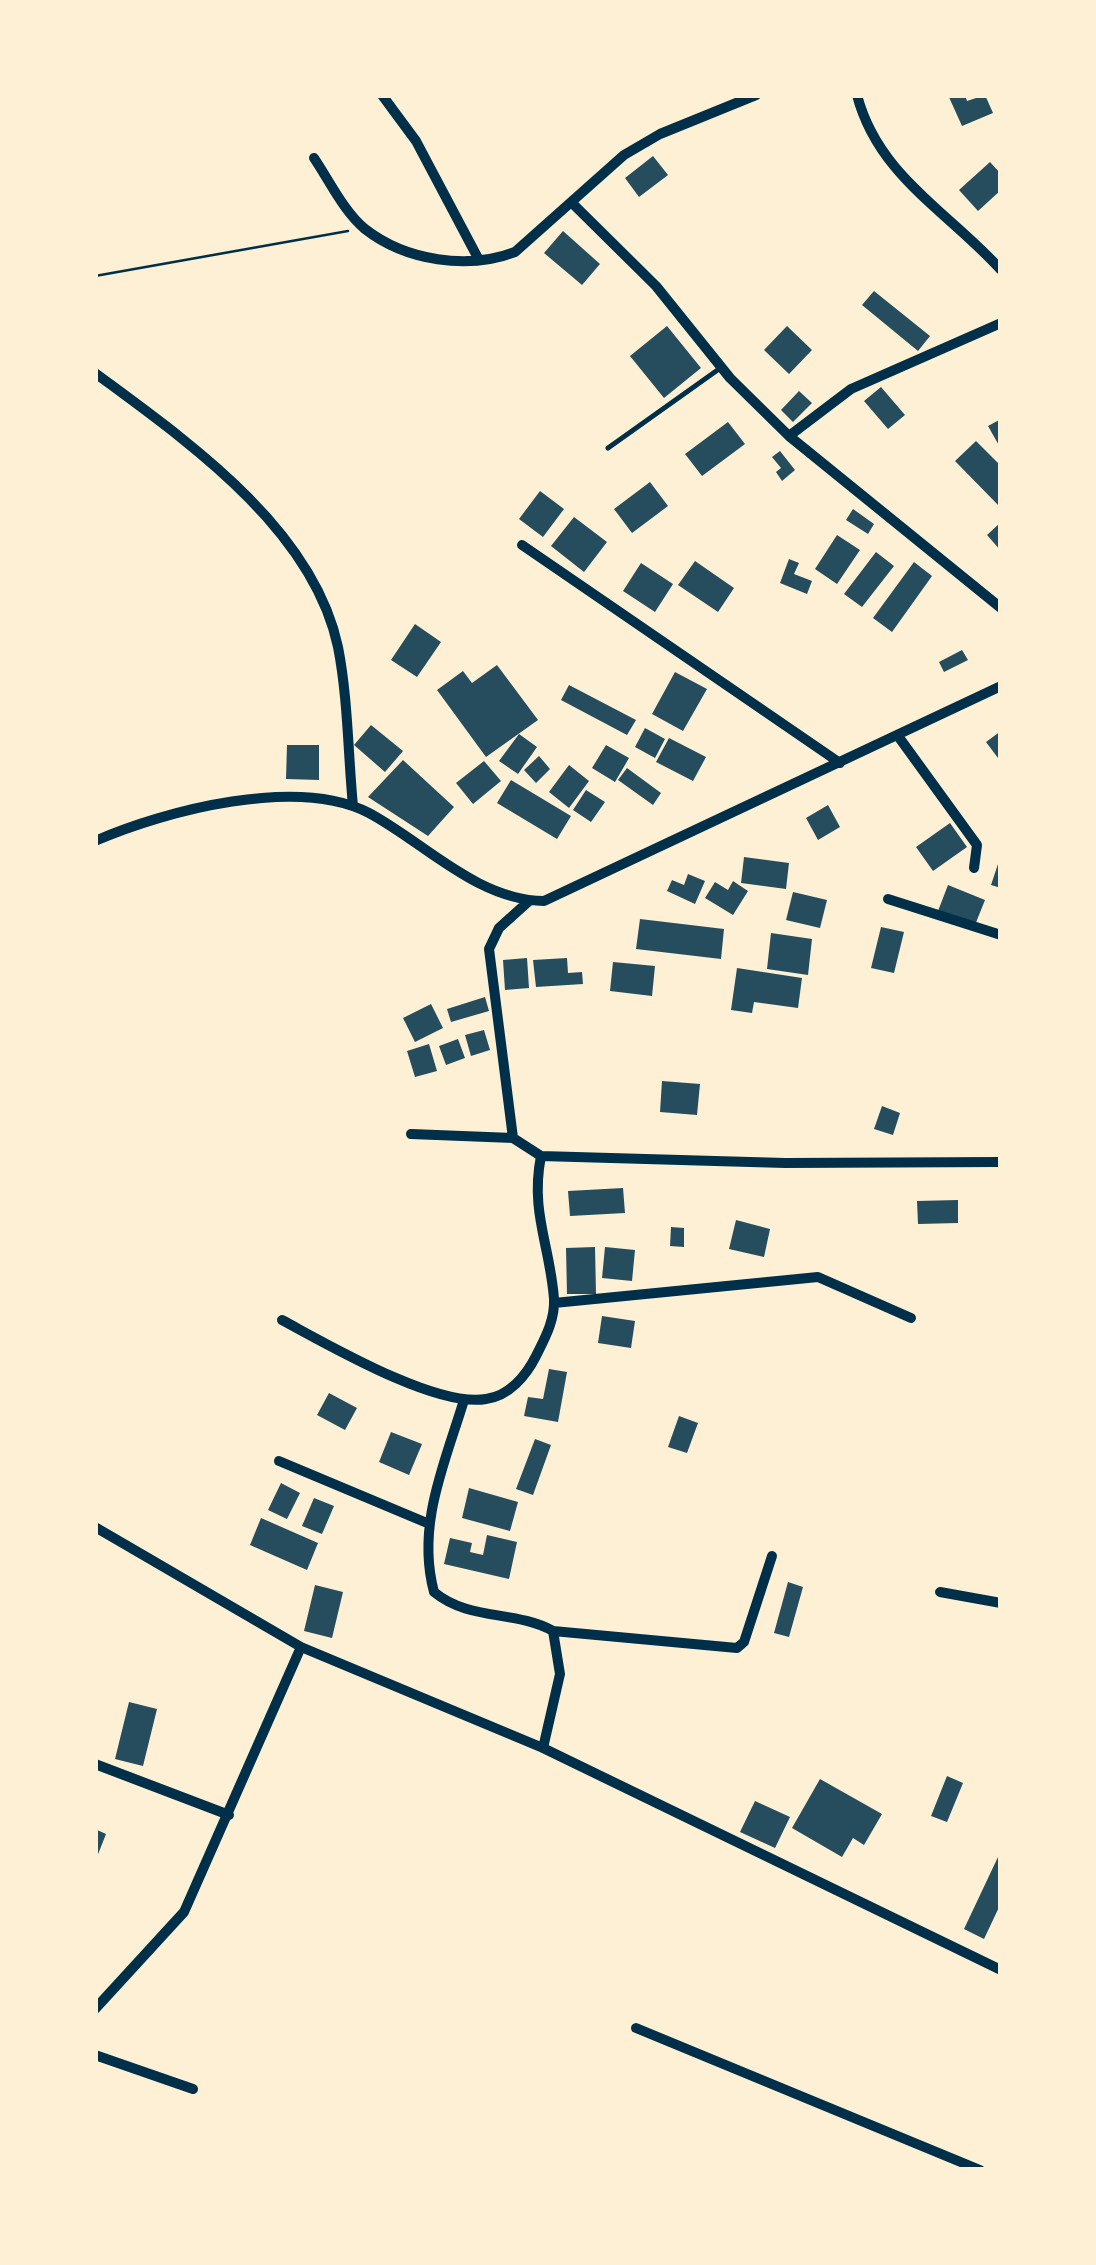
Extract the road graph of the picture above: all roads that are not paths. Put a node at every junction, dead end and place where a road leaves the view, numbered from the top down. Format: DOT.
graph roads {
  1 [pos="382,95"];
  2 [pos="756,95"];
  3 [pos="857,95"];
  4 [pos="314,158"];
  5 [pos="571,202"];
  6 [pos="479,260"];
  7 [pos="1001,270"];
  8 [pos="1001,323"];
  9 [pos="722,367"];
  10 [pos="95,373"];
  11 [pos="789,436"];
  12 [pos="608,448"];
  13 [pos="522,545"];
  14 [pos="1001,608"];
  15 [pos="1001,686"];
  16 [pos="898,736"];
  17 [pos="840,763"];
  18 [pos="353,806"];
  19 [pos="95,841"];
  20 [pos="974,868"];
  21 [pos="888,899"];
  22 [pos="529,901"];
  23 [pos="1001,935"];
  24 [pos="412,1134"];
  25 [pos="513,1138"];
  26 [pos="541,1156"];
  27 [pos="1001,1162"];
  28 [pos="554,1302"];
  29 [pos="911,1318"];
  30 [pos="282,1320"];
  31 [pos="464,1400"];
  32 [pos="279,1460"];
  33 [pos="427,1522"];
  34 [pos="95,1527"];
  35 [pos="772,1556"];
  36 [pos="940,1592"];
  37 [pos="1001,1603"];
  38 [pos="554,1630"];
  39 [pos="301,1647"];
  40 [pos="543,1748"];
  41 [pos="95,1764"];
  42 [pos="229,1815"];
  43 [pos="1001,1970"];
  44 [pos="95,2009"];
  45 [pos="636,2028"];
  46 [pos="95,2055"];
  47 [pos="193,2089"];
  48 [pos="980,2170"];
  1 -- 6 [label="street"];
  2 -- 5 [label="street"];
  3 -- 7 [label="street"];
  4 -- 6 [label="street"];
  5 -- 6 [label="street"];
  5 -- 9 [label="street"];
  8 -- 11 [label="street"];
  9 -- 11 [label="street"];
  9 -- 12 [label="lane"];
  10 -- 18 [label="street"];
  11 -- 14 [label="street"];
  13 -- 17 [label="street"];
  15 -- 16 [label="street"];
  16 -- 17 [label="street"];
  16 -- 20 [label="street"];
  17 -- 22 [label="street"];
  18 -- 19 [label="street"];
  18 -- 22 [label="street"];
  21 -- 23 [label="street"];
  22 -- 25 [label="street"];
  24 -- 25 [label="street"];
  25 -- 26 [label="street"];
  26 -- 27 [label="street"];
  26 -- 28 [label="street"];
  28 -- 29 [label="street"];
  28 -- 31 [label="street"];
  30 -- 31 [label="street"];
  31 -- 33 [label="street"];
  32 -- 33 [label="street"];
  33 -- 38 [label="street"];
  34 -- 39 [label="street"];
  35 -- 38 [label="street"];
  36 -- 37 [label="street"];
  38 -- 40 [label="street"];
  39 -- 40 [label="street"];
  39 -- 42 [label="street"];
  40 -- 43 [label="street"];
  41 -- 42 [label="street"];
  42 -- 44 [label="street"];
  45 -- 48 [label="street"];
  46 -- 47 [label="street"];
}
